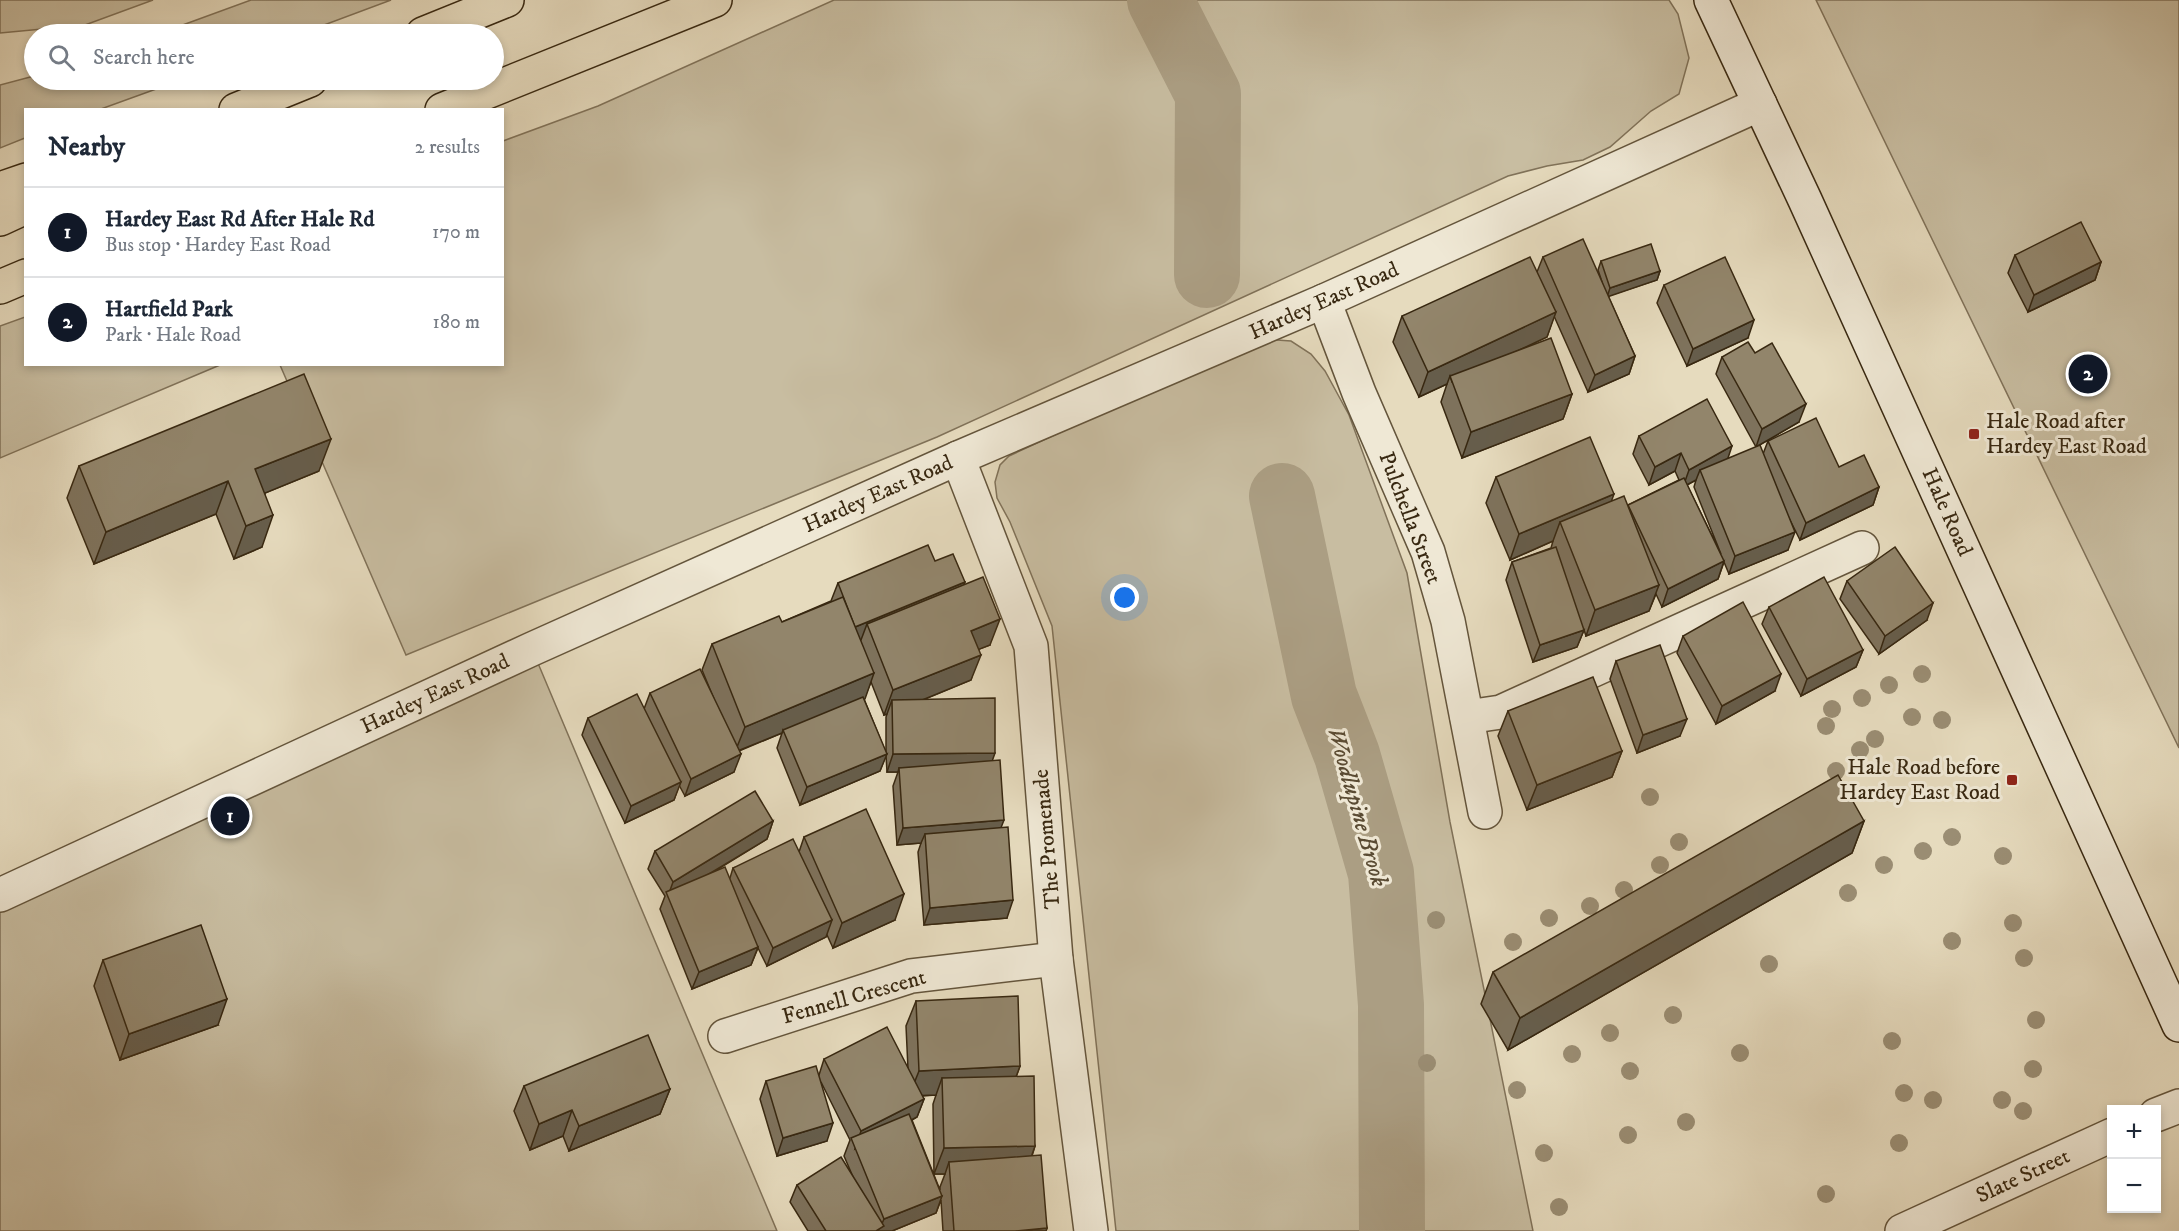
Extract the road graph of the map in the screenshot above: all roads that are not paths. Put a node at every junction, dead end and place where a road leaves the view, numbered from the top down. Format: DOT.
graph roads {
  1 [pos="507,0"];
  2 [pos="716,0"];
  3 [pos="1711,0"];
  4 [pos="448,24"];
  5 [pos="504,85"];
  6 [pos="284,90"];
  7 [pos="492,90"];
  8 [pos="1760,104"];
  9 [pos="238,108"];
  10 [pos="447,108"];
  11 [pos="24,181"];
  12 [pos="0,189"];
  13 [pos="24,208"];
  14 [pos="0,219"];
  15 [pos="24,277"];
  16 [pos="0,287"];
  17 [pos="1324,302"];
  18 [pos="958,458"];
  19 [pos="1862,548"];
  20 [pos="1467,717"];
  21 [pos="1485,812"];
  22 [pos="0,895"];
  23 [pos="1056,959"];
  24 [pos="2179,1025"];
  25 [pos="725,1036"];
  26 [pos="2179,1106"];
  27 [pos="2161,1113"];
  28 [pos="2107,1137"];
  29 [pos="1091,1231"];
  30 [pos="1902,1231"];
  1 -- 4 [label="highway"];
  2 -- 5 [label="highway"];
  3 -- 8 [label="street, Hale Road"];
  6 -- 9 [label="highway"];
  7 -- 10 [label="highway"];
  8 -- 17 [label="street, Hardey East Road"];
  8 -- 24 [label="street, Hale Road"];
  11 -- 12 [label="highway"];
  13 -- 14 [label="highway"];
  15 -- 16 [label="highway"];
  17 -- 18 [label="street, Hardey East Road"];
  17 -- 20 [label="street, Pulchella Street"];
  18 -- 22 [label="street, Hardey East Road"];
  18 -- 23 [label="street, The Promenade"];
  19 -- 20 [label="street"];
  20 -- 21 [label="street, Pulchella Street"];
  23 -- 25 [label="street, Fennell Crescent"];
  23 -- 29 [label="street, The Promenade"];
  26 -- 27 [label="street"];
  28 -- 30 [label="street, Slate Street"];
}
